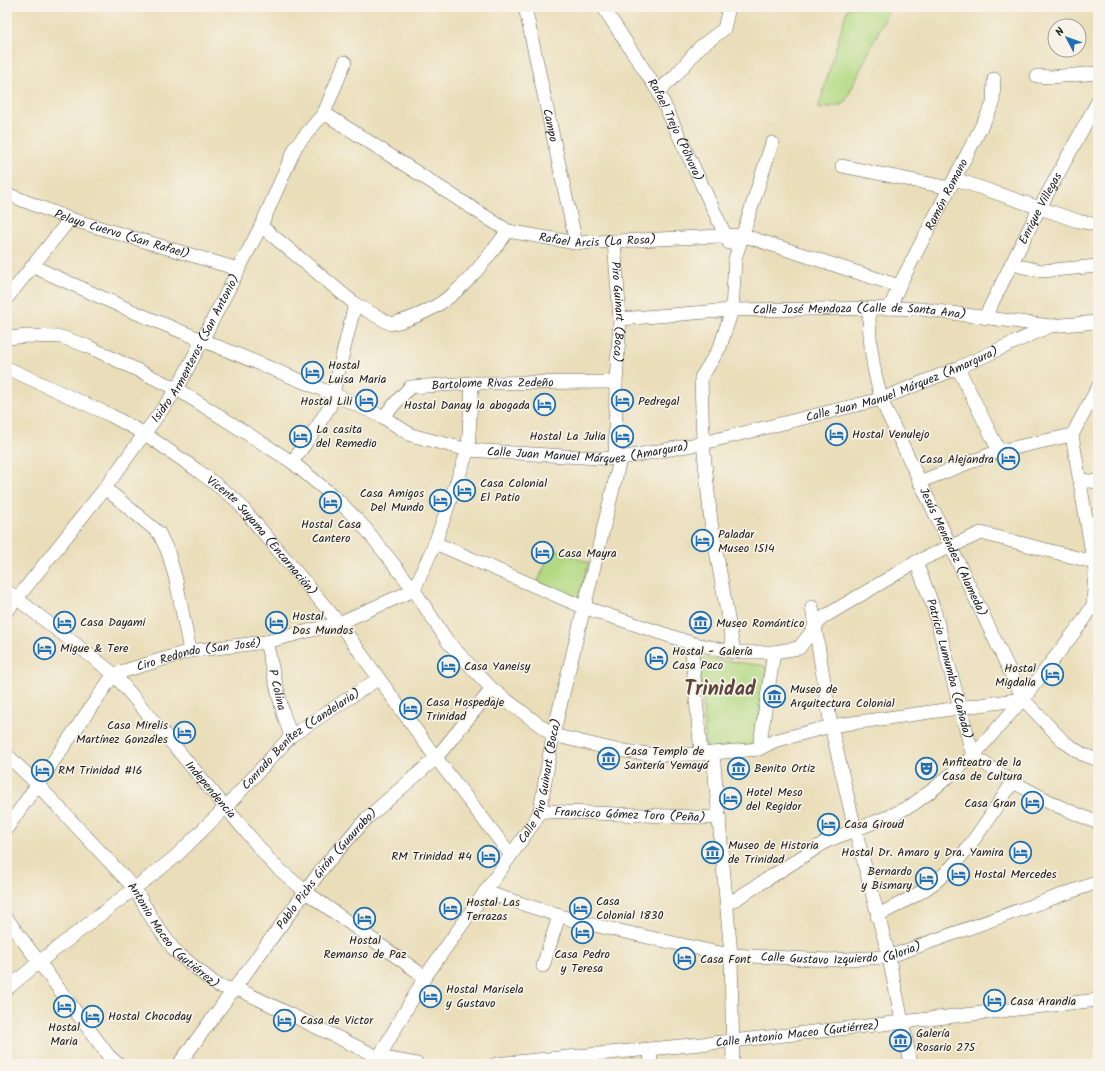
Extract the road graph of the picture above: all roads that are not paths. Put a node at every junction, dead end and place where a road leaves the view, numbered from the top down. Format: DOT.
graph roads {
  1 [pos="525,7"];
  2 [pos="603,7"];
  3 [pos="729,7"];
  4 [pos="345,62"];
  5 [pos="1098,73"];
  6 [pos="1037,76"];
  7 [pos="994,79"];
  8 [pos="658,91"];
  9 [pos="1097,105"];
  10 [pos="324,113"];
  11 [pos="772,143"];
  12 [pos="842,166"];
  13 [pos="953,184"];
  14 [pos="7,194"];
  15 [pos="1040,209"];
  16 [pos="70,220"];
  17 [pos="1098,224"];
  18 [pos="261,226"];
  19 [pos="508,231"];
  20 [pos="742,235"];
  21 [pos="726,236"];
  22 [pos="614,241"];
  23 [pos="576,243"];
  24 [pos="736,259"];
  25 [pos="1011,264"];
  26 [pos="32,266"];
  27 [pos="1098,266"];
  28 [pos="238,269"];
  29 [pos="899,286"];
  30 [pos="7,298"];
  31 [pos="355,304"];
  32 [pos="869,308"];
  33 [pos="890,308"];
  34 [pos="732,310"];
  35 [pos="985,317"];
  36 [pos="620,319"];
  37 [pos="1098,322"];
  38 [pos="1050,326"];
  39 [pos="7,338"];
  40 [pos="202,339"];
  41 [pos="7,368"];
  42 [pos="958,368"];
  43 [pos="472,382"];
  44 [pos="616,382"];
  45 [pos="1098,387"];
  46 [pos="177,389"];
  47 [pos="333,394"];
  48 [pos="881,399"];
  49 [pos="383,417"];
  50 [pos="146,434"];
  51 [pos="1072,435"];
  52 [pos="703,444"];
  53 [pos="468,450"];
  54 [pos="999,452"];
  55 [pos="617,460"];
  56 [pos="292,462"];
  57 [pos="1080,480"];
  58 [pos="919,482"];
  59 [pos="1098,482"];
  60 [pos="105,488"];
  61 [pos="436,543"];
  62 [pos="951,546"];
  63 [pos="916,562"];
  64 [pos="1096,568"];
  65 [pos="414,590"];
  66 [pos="12,595"];
  67 [pos="583,607"];
  68 [pos="812,607"];
  69 [pos="7,611"];
  70 [pos="339,623"];
  71 [pos="815,628"];
  72 [pos="266,642"];
  73 [pos="691,643"];
  74 [pos="190,651"];
  75 [pos="734,652"];
  76 [pos="774,652"];
  77 [pos="114,674"];
  78 [pos="378,679"];
  79 [pos="492,689"];
  80 [pos="1023,699"];
  81 [pos="960,707"];
  82 [pos="831,726"];
  83 [pos="553,735"];
  84 [pos="291,736"];
  85 [pos="759,749"];
  86 [pos="707,754"];
  87 [pos="7,755"];
  88 [pos="973,756"];
  89 [pos="436,758"];
  90 [pos="1098,760"];
  91 [pos="1013,782"];
  92 [pos="37,784"];
  93 [pos="226,807"];
  94 [pos="540,811"];
  95 [pos="720,818"];
  96 [pos="1098,823"];
  97 [pos="7,828"];
  98 [pos="854,829"];
  99 [pos="511,855"];
  100 [pos="1098,882"];
  101 [pos="135,889"];
  102 [pos="306,892"];
  103 [pos="485,892"];
  104 [pos="727,902"];
  105 [pos="559,916"];
  106 [pos="877,916"];
  107 [pos="7,919"];
  108 [pos="731,955"];
  109 [pos="888,957"];
  110 [pos="39,962"];
  111 [pos="543,966"];
  112 [pos="425,977"];
  113 [pos="7,989"];
  114 [pos="234,989"];
  115 [pos="1098,1000"];
  116 [pos="903,1023"];
  117 [pos="732,1041"];
  118 [pos="650,1049"];
  119 [pos="377,1061"];
  120 [pos="118,1064"];
  121 [pos="179,1064"];
  122 [pos="417,1064"];
  123 [pos="496,1064"];
  124 [pos="651,1064"];
  125 [pos="733,1064"];
  126 [pos="911,1064"];
  1 -- 23 [label="street, Campo"];
  2 -- 8 [label="street, Rafael Trejo (Pólvora)"];
  3 -- 8 [label="street"];
  4 -- 10 [label="street, Isidro Armenteros (San Antonio)"];
  5 -- 6 [label="street"];
  7 -- 13 [label="street, Ramón Romano"];
  8 -- 21 [label="street, Rafael Trejo (Pólvora)"];
  9 -- 15 [label="street, Enrique Villegas"];
  10 -- 18 [label="street, Isidro Armenteros (San Antonio)"];
  10 -- 19 [label="street, Rafael Arcis (La Rosa)"];
  11 -- 20 [label="street"];
  12 -- 13 [label="street"];
  13 -- 15 [label="street"];
  13 -- 29 [label="street, Ramón Romano"];
  14 -- 16 [label="street, Pelayo Cuervo (San Rafael)"];
  15 -- 17 [label="street"];
  15 -- 25 [label="street, Enrique Villegas"];
  16 -- 26 [label="street"];
  16 -- 28 [label="street, Pelayo Cuervo (San Rafael)"];
  18 -- 28 [label="street, Isidro Armenteros (San Antonio)"];
  18 -- 31 [label="street"];
  19 -- 23 [label="street, Rafael Arcis (La Rosa)"];
  19 -- 31 [label="street"];
  20 -- 21 [label="street, Rafael Arcis (La Rosa)"];
  20 -- 24 [label="street"];
  20 -- 29 [label="street, Rafael Arcis (La Rosa)"];
  21 -- 22 [label="street, Rafael Arcis (La Rosa)"];
  21 -- 24 [label="street, Rafael Trejo (Pólvora)"];
  22 -- 23 [label="street, Rafael Arcis (La Rosa)"];
  22 -- 36 [label="street, Piro Guinart (Boca)"];
  24 -- 34 [label="street"];
  25 -- 27 [label="street"];
  25 -- 35 [label="street, Enrique Villegas"];
  26 -- 30 [label="street"];
  26 -- 40 [label="street, Calle Juan Manuel Márquez (Amargura)"];
  28 -- 40 [label="street, Isidro Armenteros (San Antonio)"];
  29 -- 33 [label="street, Ramón Romano"];
  31 -- 47 [label="street"];
  32 -- 33 [label="street, Calle José Mendoza (Calle de Santa Ana)"];
  32 -- 34 [label="street, Calle José Mendoza (Calle de Santa Ana)"];
  32 -- 48 [label="street, Jesús Menéndez (Alameda)"];
  33 -- 35 [label="street, Calle José Mendoza (Calle de Santa Ana)"];
  34 -- 36 [label="street, Calle José Mendoza (Calle de Santa Ana)"];
  34 -- 52 [label="street"];
  35 -- 38 [label="street, Calle José Mendoza (Calle de Santa Ana)"];
  36 -- 44 [label="street, Piro Guinart (Boca)"];
  37 -- 38 [label="street, Calle José Mendoza (Calle de Santa Ana)"];
  38 -- 42 [label="street, Calle Juan Manuel Márquez (Amargura)"];
  39 -- 46 [label="street"];
  40 -- 46 [label="street, Isidro Armenteros (San Antonio)"];
  40 -- 47 [label="street, Calle Juan Manuel Márquez (Amargura)"];
  41 -- 50 [label="street, Vicente Suyama (Encarnación)"];
  42 -- 48 [label="street, Calle Juan Manuel Márquez (Amargura)"];
  42 -- 54 [label="street"];
  43 -- 44 [label="street, Bartolome Rivas Zedeño"];
  43 -- 49 [label="street, Bartolome Rivas Zedeño"];
  43 -- 53 [label="street"];
  44 -- 55 [label="street, Calle Piro Guinart (Boca)"];
  45 -- 51 [label="street"];
  46 -- 50 [label="street, Isidro Armenteros (San Antonio)"];
  46 -- 56 [label="street"];
  47 -- 49 [label="street, Calle Juan Manuel Márquez (Amargura)"];
  47 -- 56 [label="street"];
  48 -- 52 [label="street, Calle Juan Manuel Márquez (Amargura)"];
  48 -- 58 [label="street, Jesús Menéndez (Alameda)"];
  49 -- 53 [label="street, Calle Juan Manuel Márquez (Amargura)"];
  50 -- 60 [label="street, Isidro Armenteros (San Antonio)"];
  50 -- 70 [label="street, Vicente Suyama (Encarnación)"];
  51 -- 54 [label="street"];
  51 -- 57 [label="street"];
  52 -- 55 [label="street, Calle Juan Manuel Márquez (Amargura)"];
  52 -- 75 [label="street"];
  53 -- 55 [label="street, Calle Juan Manuel Márquez (Amargura)"];
  53 -- 61 [label="street"];
  54 -- 58 [label="street"];
  55 -- 67 [label="street, Calle Piro Guinart (Boca)"];
  56 -- 65 [label="street"];
  57 -- 59 [label="street"];
  57 -- 64 [label="street"];
  58 -- 62 [label="street, Jesús Menéndez (Alameda)"];
  60 -- 66 [label="street, Isidro Armenteros (San Antonio)"];
  60 -- 74 [label="street"];
  61 -- 65 [label="street"];
  61 -- 67 [label="street"];
  62 -- 63 [label="street"];
  62 -- 64 [label="street"];
  62 -- 80 [label="street, Jesús Menéndez (Alameda)"];
  63 -- 71 [label="street"];
  63 -- 81 [label="street, Patricio Lumumba (Cañada)"];
  64 -- 80 [label="street"];
  65 -- 70 [label="street, Ciro Redondo (San José)"];
  65 -- 79 [label="street"];
  66 -- 69 [label="street, Isidro Armenteros (San Antonio)"];
  66 -- 77 [label="street, Independencia"];
  67 -- 73 [label="street"];
  67 -- 83 [label="street, Calle Piro Guinart (Boca)"];
  68 -- 71 [label="street"];
  70 -- 72 [label="street, Ciro Redondo (San José)"];
  70 -- 78 [label="street, Vicente Suyama (Encarnación)"];
  71 -- 76 [label="street"];
  71 -- 82 [label="street"];
  72 -- 74 [label="street, Ciro Redondo (San José)"];
  72 -- 84 [label="street, P Colina"];
  73 -- 75 [label="street"];
  73 -- 86 [label="street"];
  74 -- 77 [label="street, Ciro Redondo (San José)"];
  75 -- 76 [label="street"];
  76 -- 85 [label="street"];
  77 -- 92 [label="street"];
  77 -- 93 [label="street, Independencia"];
  78 -- 84 [label="street, Conrado Benítez (Candelaria)"];
  78 -- 89 [label="street, Vicente Suyama (Encarnación)"];
  79 -- 83 [label="street"];
  79 -- 89 [label="street, Pablo Pichs Girón (Guaurabo)"];
  80 -- 81 [label="street"];
  80 -- 88 [label="street"];
  80 -- 90 [label="street, Jesús Menéndez (Alameda)"];
  81 -- 82 [label="street"];
  81 -- 88 [label="street, Patricio Lumumba (Cañada)"];
  82 -- 85 [label="street"];
  82 -- 98 [label="street"];
  83 -- 86 [label="street"];
  83 -- 94 [label="street, Calle Piro Guinart (Boca)"];
  84 -- 93 [label="street, Conrado Benítez (Candelaria)"];
  85 -- 86 [label="street"];
  86 -- 95 [label="street"];
  87 -- 92 [label="street, Antonio Maceo (Gutiérrez)"];
  88 -- 91 [label="street, Patricio Lumumba (Cañada)"];
  88 -- 98 [label="street"];
  89 -- 99 [label="street, Vicente Suyama (Encarnación)"];
  89 -- 102 [label="street, Pablo Pichs Girón (Guaurabo)"];
  91 -- 96 [label="street, Patricio Lumumba (Cañada)"];
  91 -- 106 [label="street"];
  92 -- 97 [label="street"];
  92 -- 101 [label="street, Antonio Maceo (Gutiérrez)"];
  93 -- 101 [label="street, Conrado Benítez (Candelaria)"];
  93 -- 102 [label="street, Independencia"];
  94 -- 95 [label="street, Francisco Gómez Toro (Peña)"];
  94 -- 99 [label="street, Calle Piro Guinart (Boca)"];
  95 -- 104 [label="street"];
  98 -- 104 [label="street"];
  98 -- 106 [label="street"];
  99 -- 103 [label="street, Calle Piro Guinart (Boca)"];
  100 -- 109 [label="street, Calle Gustavo Izquierdo (Gloria)"];
  101 -- 110 [label="street, Conrado Benítez (Candelaria)"];
  101 -- 114 [label="street, Antonio Maceo (Gutiérrez)"];
  102 -- 112 [label="street, Independencia"];
  102 -- 114 [label="street, Pablo Pichs Girón (Guaurabo)"];
  103 -- 105 [label="street, Calle Gustavo Izquierdo (Gloria)"];
  103 -- 112 [label="street, Calle Piro Guinart (Boca)"];
  104 -- 108 [label="street"];
  105 -- 108 [label="street, Calle Gustavo Izquierdo (Gloria)"];
  105 -- 111 [label="street"];
  106 -- 109 [label="street"];
  107 -- 110 [label="street"];
  108 -- 109 [label="street, Calle Gustavo Izquierdo (Gloria)"];
  108 -- 117 [label="street"];
  109 -- 116 [label="street"];
  110 -- 113 [label="street, Conrado Benítez (Candelaria)"];
  110 -- 120 [label="street"];
  112 -- 119 [label="street, Calle Piro Guinart (Boca)"];
  114 -- 119 [label="street, Antonio Maceo (Gutiérrez)"];
  114 -- 121 [label="street, Pablo Pichs Girón (Guaurabo)"];
  115 -- 116 [label="street, Calle Antonio Maceo (Gutiérrez)"];
  116 -- 117 [label="street, Calle Antonio Maceo (Gutiérrez)"];
  116 -- 126 [label="street"];
  117 -- 118 [label="street, Calle Antonio Maceo (Gutiérrez)"];
  117 -- 125 [label="street"];
  118 -- 123 [label="street, Calle Antonio Maceo (Gutiérrez)"];
  118 -- 124 [label="street"];
  119 -- 122 [label="street"];
}
